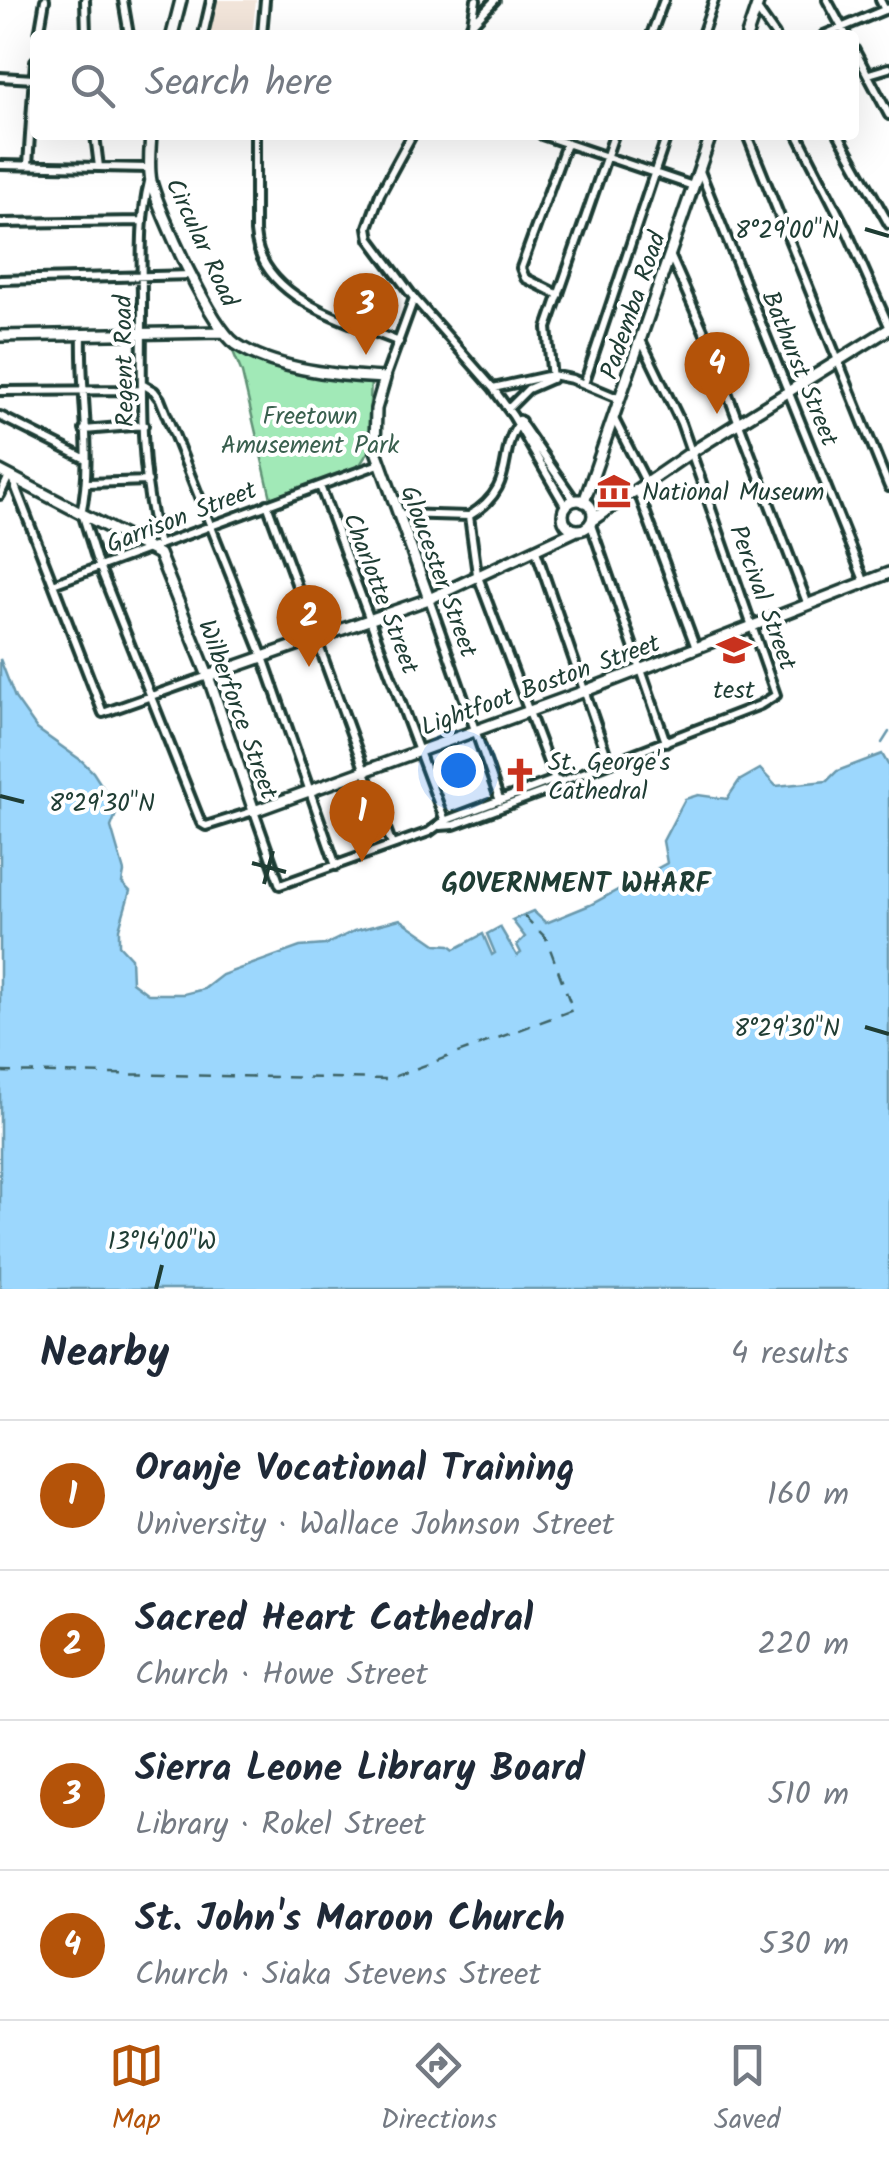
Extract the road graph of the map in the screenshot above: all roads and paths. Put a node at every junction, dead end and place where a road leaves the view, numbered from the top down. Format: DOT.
graph roads {
  1 [pos="45,0"];
  2 [pos="84,0"];
  3 [pos="123,0"];
  4 [pos="181,0"];
  5 [pos="211,0"];
  6 [pos="264,0"];
  7 [pos="476,0"];
  8 [pos="495,0"];
  9 [pos="664,0"];
  10 [pos="714,0"];
  11 [pos="827,0"];
  12 [pos="880,0"];
  13 [pos="758,4"];
  14 [pos="887,9"];
  15 [pos="472,24"];
  16 [pos="841,27"];
  17 [pos="39,30"];
  18 [pos="86,30"];
  19 [pos="127,30"];
  20 [pos="173,30"];
  21 [pos="203,30"];
  22 [pos="262,30"];
  23 [pos="469,30"];
  24 [pos="653,30"];
  25 [pos="704,30"];
  26 [pos="749,30"];
  27 [pos="772,30"];
  28 [pos="835,30"];
  29 [pos="843,30"];
  30 [pos="859,57"];
  31 [pos="889,68"];
  32 [pos="869,74"];
  33 [pos="0,77"];
  34 [pos="30,78"];
  35 [pos="888,111"];
  36 [pos="30,136"];
  37 [pos="95,140"];
  38 [pos="151,140"];
  39 [pos="255,140"];
  40 [pos="409,140"];
  41 [pos="555,140"];
  42 [pos="612,140"];
  43 [pos="666,140"];
  44 [pos="710,140"];
  45 [pos="749,140"];
  46 [pos="801,140"];
  47 [pos="842,140"];
  48 [pos="566,144"];
  49 [pos="606,158"];
  50 [pos="0,165"];
  51 [pos="28,165"];
  52 [pos="98,166"];
  53 [pos="699,170"];
  54 [pos="150,172"];
  55 [pos="654,174"];
  56 [pos="694,186"];
  57 [pos="142,221"];
  58 [pos="0,223"];
  59 [pos="889,224"];
  60 [pos="670,256"];
  61 [pos="142,275"];
  62 [pos="194,275"];
  63 [pos="0,280"];
  64 [pos="559,295"];
  65 [pos="414,298"];
  66 [pos="889,328"];
  67 [pos="224,332"];
  68 [pos="82,334"];
  69 [pos="142,334"];
  70 [pos="0,336"];
  71 [pos="641,340"];
  72 [pos="399,342"];
  73 [pos="839,360"];
  74 [pos="553,377"];
  75 [pos="385,378"];
  76 [pos="584,384"];
  77 [pos="142,387"];
  78 [pos="493,388"];
  79 [pos="0,390"];
  80 [pos="82,390"];
  81 [pos="790,391"];
  82 [pos="620,399"];
  83 [pos="510,413"];
  84 [pos="0,416"];
  85 [pos="614,419"];
  86 [pos="739,422"];
  87 [pos="519,424"];
  88 [pos="144,425"];
  89 [pos="84,430"];
  90 [pos="690,453"];
  91 [pos="87,460"];
  92 [pos="379,464"];
  93 [pos="7,475"];
  94 [pos="148,482"];
  95 [pos="88,483"];
  96 [pos="320,486"];
  97 [pos="642,486"];
  98 [pos="889,487"];
  99 [pos="0,495"];
  100 [pos="267,504"];
  101 [pos="581,504"];
  102 [pos="615,505"];
  103 [pos="399,514"];
  104 [pos="82,515"];
  105 [pos="469,516"];
  106 [pos="592,520"];
  107 [pos="565,522"];
  108 [pos="211,526"];
  109 [pos="576,531"];
  110 [pos="553,539"];
  111 [pos="156,547"];
  112 [pos="536,551"];
  113 [pos="100,568"];
  114 [pos="889,573"];
  115 [pos="477,574"];
  116 [pos="865,583"];
  117 [pos="53,584"];
  118 [pos="429,599"];
  119 [pos="808,605"];
  120 [pos="372,619"];
  121 [pos="753,626"];
  122 [pos="316,637"];
  123 [pos="696,648"];
  124 [pos="263,657"];
  125 [pos="640,670"];
  126 [pos="208,676"];
  127 [pos="585,690"];
  128 [pos="152,697"];
  129 [pos="528,710"];
  130 [pos="478,730"];
  131 [pos="666,742"];
  132 [pos="419,750"];
  133 [pos="609,762"];
  134 [pos="364,770"];
  135 [pos="558,782"];
  136 [pos="310,790"];
  137 [pos="501,803"];
  138 [pos="254,811"];
  139 [pos="444,825"];
  140 [pos="392,845"];
  141 [pos="336,867"];
  1 -- 17 [label="street"];
  2 -- 18 [label="street"];
  3 -- 19 [label="street"];
  4 -- 20 [label="main road"];
  5 -- 21 [label="street"];
  6 -- 22 [label="street"];
  7 -- 15 [label="street"];
  8 -- 15 [label="street"];
  9 -- 24 [label="street"];
  10 -- 25 [label="street"];
  11 -- 16 [label="street"];
  12 -- 14 [label="street"];
  13 -- 26 [label="main road"];
  13 -- 27 [label="street"];
  14 -- 16 [label="street"];
  15 -- 23 [label="street"];
  16 -- 28 [label="street"];
  16 -- 29 [label="street"];
  30 -- 32 [label="street"];
  31 -- 32 [label="street"];
  32 -- 35 [label="street"];
  33 -- 34 [label="street"];
  36 -- 51 [label="street"];
  37 -- 52 [label="street"];
  38 -- 54 [label="main road, Regent Road"];
  39 -- 72 [label="street"];
  40 -- 65 [label="street"];
  41 -- 48 [label="street"];
  42 -- 49 [label="street"];
  43 -- 55 [label="street"];
  44 -- 53 [label="main road, Pademba Road"];
  45 -- 73 [label="street"];
  46 -- 66 [label="street"];
  47 -- 59 [label="street"];
  48 -- 49 [label="street"];
  48 -- 64 [label="street"];
  49 -- 55 [label="street"];
  49 -- 64 [label="street"];
  50 -- 51 [label="street"];
  51 -- 52 [label="street"];
  52 -- 54 [label="street"];
  53 -- 56 [label="main road, Pademba Road"];
  53 -- 81 [label="street, Bathurst Street"];
  54 -- 57 [label="street, Regent Road"];
  54 -- 62 [label="main road, Circular Road"];
  55 -- 56 [label="street"];
  55 -- 76 [label="street"];
  56 -- 60 [label="main road, Pademba Road"];
  57 -- 58 [label="street"];
  57 -- 61 [label="street, Regent Road"];
  60 -- 71 [label="main road, Pademba Road"];
  60 -- 86 [label="street"];
  61 -- 62 [label="street"];
  61 -- 63 [label="street"];
  61 -- 69 [label="street, Regent Road"];
  62 -- 67 [label="main road, Circular Road"];
  64 -- 74 [label="street"];
  65 -- 72 [label="street"];
  65 -- 78 [label="street"];
  66 -- 73 [label="main road"];
  67 -- 69 [label="main road"];
  67 -- 75 [label="main road"];
  68 -- 69 [label="main road"];
  68 -- 70 [label="main road"];
  68 -- 80 [label="street"];
  69 -- 77 [label="street, Regent Road"];
  71 -- 82 [label="main road, Pademba Road"];
  71 -- 90 [label="street, Percival Street"];
  72 -- 75 [label="street"];
  73 -- 81 [label="main road"];
  73 -- 98 [label="street"];
  74 -- 76 [label="street"];
  74 -- 78 [label="street"];
  74 -- 83 [label="street"];
  75 -- 92 [label="main road, Gloucester Street"];
  76 -- 82 [label="street"];
  77 -- 80 [label="street"];
  77 -- 88 [label="street, Regent Road"];
  77 -- 108 [label="street"];
  78 -- 83 [label="street"];
  79 -- 80 [label="street"];
  80 -- 89 [label="street"];
  81 -- 86 [label="main road"];
  81 -- 116 [label="street, Bathurst Street"];
  82 -- 85 [label="main road, Pademba Road"];
  83 -- 87 [label="street"];
  84 -- 91 [label="street"];
  85 -- 97 [label="street"];
  85 -- 101 [label="main road, Pademba Road"];
  86 -- 90 [label="main road"];
  86 -- 119 [label="street"];
  87 -- 101 [label="street"];
  87 -- 105 [label="street"];
  88 -- 89 [label="street"];
  88 -- 94 [label="street, Regent Road"];
  89 -- 91 [label="street"];
  90 -- 97 [label="main road"];
  90 -- 121 [label="street, Percival Street"];
  91 -- 95 [label="street"];
  92 -- 96 [label="street, Garrison Street"];
  92 -- 103 [label="main road, Gloucester Street"];
  93 -- 99 [label="street"];
  93 -- 104 [label="main road"];
  93 -- 117 [label="street"];
  94 -- 95 [label="street"];
  94 -- 111 [label="street, Regent Road"];
  95 -- 104 [label="street"];
  96 -- 100 [label="street, Garrison Street"];
  96 -- 120 [label="street, Charlotte Street"];
  97 -- 102 [label="main road"];
  97 -- 123 [label="street"];
  100 -- 108 [label="street, Garrison Street"];
  100 -- 122 [label="street"];
  101 -- 102 [label="main road"];
  101 -- 106 [label="main road"];
  101 -- 107 [label="main road"];
  102 -- 106 [label="main road"];
  103 -- 105 [label="street"];
  103 -- 118 [label="main road, Gloucester Street"];
  104 -- 111 [label="main road"];
  104 -- 113 [label="street"];
  105 -- 115 [label="street"];
  106 -- 109 [label="main road"];
  106 -- 125 [label="street"];
  107 -- 109 [label="main road"];
  107 -- 110 [label="main road"];
  108 -- 111 [label="street, Garrison Street"];
  108 -- 124 [label="street"];
  109 -- 110 [label="main road"];
  110 -- 112 [label="main road"];
  111 -- 113 [label="street, Garrison Street"];
  111 -- 126 [label="main road, Wilberforce Street"];
  112 -- 115 [label="main road"];
  112 -- 127 [label="street"];
  113 -- 117 [label="street, Garrison Street"];
  113 -- 128 [label="street"];
  114 -- 116 [label="main road, Lightfoot Boston Street"];
  115 -- 118 [label="main road"];
  115 -- 129 [label="street"];
  116 -- 119 [label="main road, Lightfoot Boston Street"];
  117 -- 128 [label="street"];
  118 -- 120 [label="main road"];
  118 -- 130 [label="street, Gloucester Street"];
  119 -- 121 [label="main road, Lightfoot Boston Street"];
  120 -- 122 [label="main road"];
  120 -- 132 [label="street, Charlotte Street"];
  121 -- 123 [label="main road, Lightfoot Boston Street"];
  121 -- 131 [label="street, Percival Street"];
  122 -- 124 [label="main road"];
  122 -- 134 [label="street"];
  123 -- 125 [label="main road, Lightfoot Boston Street"];
  124 -- 126 [label="main road"];
  124 -- 136 [label="street"];
  125 -- 127 [label="main road, Lightfoot Boston Street"];
  125 -- 131 [label="street"];
  126 -- 128 [label="street"];
  126 -- 138 [label="main road, Wilberforce Street"];
  127 -- 129 [label="main road, Lightfoot Boston Street"];
  127 -- 133 [label="street"];
  128 -- 138 [label="street, Lightfoot Boston Street"];
  129 -- 130 [label="main road, Lightfoot Boston Street"];
  129 -- 135 [label="street"];
  130 -- 132 [label="main road, Lightfoot Boston Street"];
  130 -- 137 [label="street, Gloucester Street"];
  131 -- 133 [label="street"];
  132 -- 134 [label="main road, Lightfoot Boston Street"];
  132 -- 139 [label="street, Charlotte Street"];
  133 -- 135 [label="street"];
  134 -- 136 [label="main road, Lightfoot Boston Street"];
  134 -- 140 [label="street"];
  135 -- 137 [label="street"];
  136 -- 138 [label="main road, Lightfoot Boston Street"];
  136 -- 141 [label="street"];
  137 -- 139 [label="street"];
  138 -- 141 [label="street, Wilberforce Street"];
  139 -- 140 [label="street"];
  140 -- 141 [label="street"];
}
